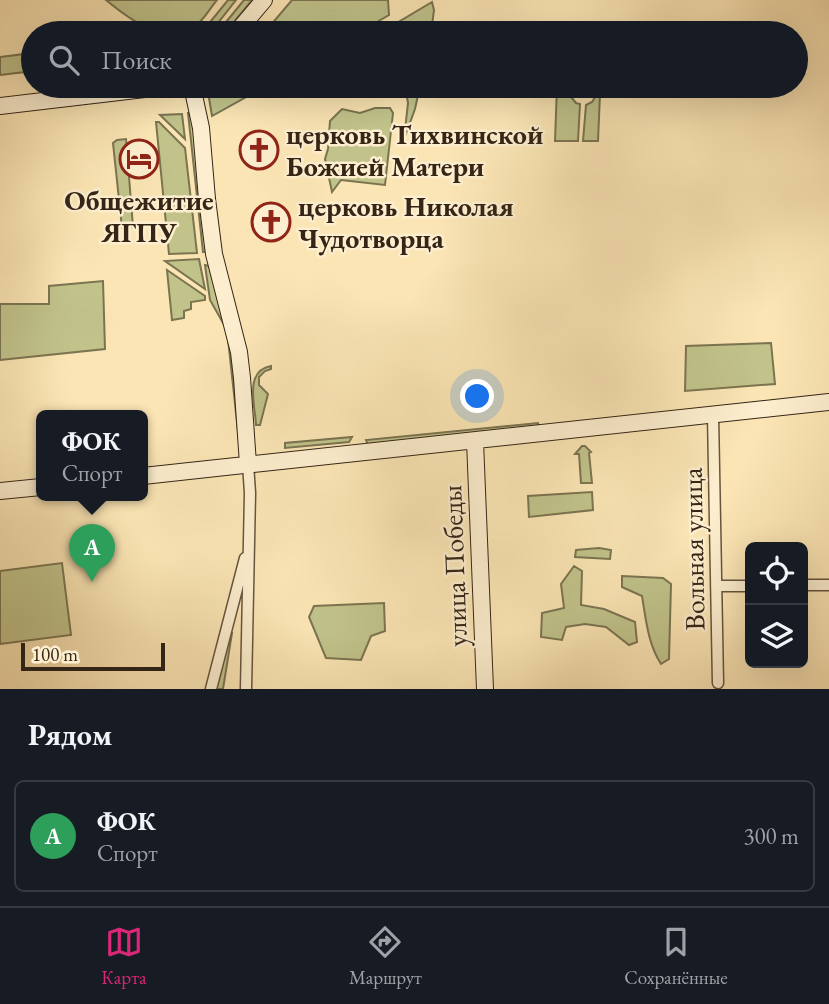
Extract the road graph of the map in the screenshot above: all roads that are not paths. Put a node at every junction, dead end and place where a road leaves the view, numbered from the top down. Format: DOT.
graph roads {
  1 [pos="264,0"];
  2 [pos="246,21"];
  3 [pos="68,98"];
  4 [pos="195,98"];
  5 [pos="0,106"];
  6 [pos="829,402"];
  7 [pos="713,415"];
  8 [pos="475,441"];
  9 [pos="248,464"];
  10 [pos="148,475"];
  11 [pos="36,487"];
  12 [pos="0,491"];
  13 [pos="250,538"];
  14 [pos="808,585"];
  15 [pos="829,585"];
  16 [pos="716,586"];
  17 [pos="745,586"];
  18 [pos="718,683"];
  19 [pos="211,689"];
  20 [pos="246,689"];
  21 [pos="485,689"];
  1 -- 2 [label="main road"];
  3 -- 5 [label="main road"];
  4 -- 9 [label="main road"];
  6 -- 7 [label="main road"];
  7 -- 8 [label="main road"];
  7 -- 16 [label="street, Вольная улица"];
  8 -- 9 [label="main road"];
  8 -- 21 [label="main road, улица Победы"];
  9 -- 10 [label="main road"];
  9 -- 13 [label="street"];
  11 -- 12 [label="main road"];
  13 -- 19 [label="street"];
  13 -- 20 [label="street"];
  14 -- 15 [label="street"];
  16 -- 17 [label="street"];
  16 -- 18 [label="street, Вольная улица"];
}
